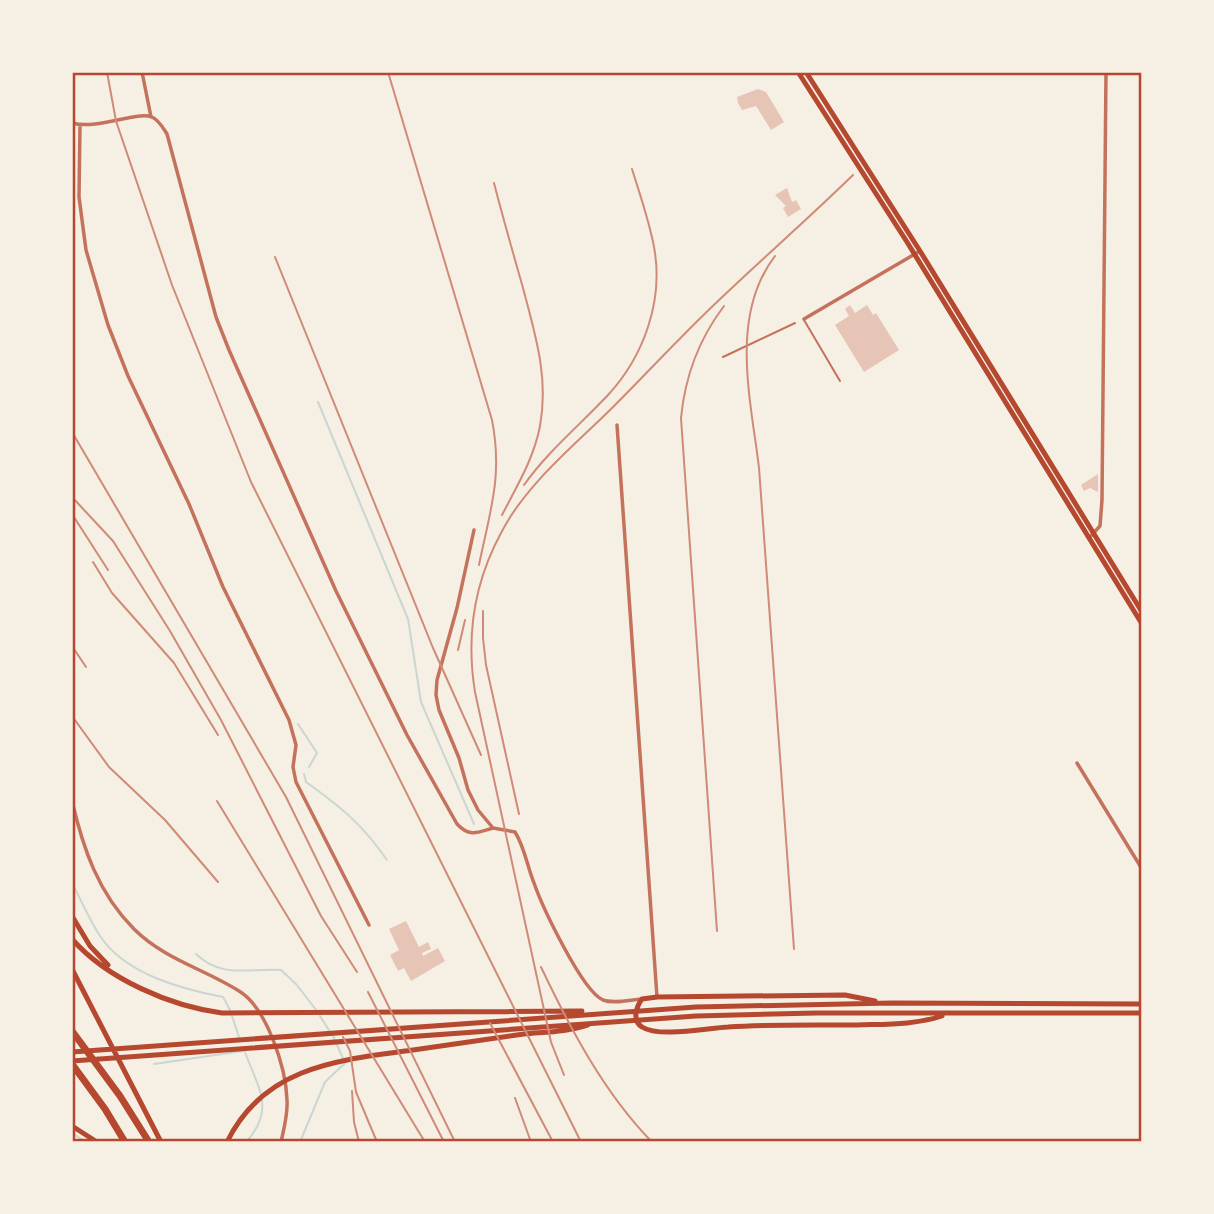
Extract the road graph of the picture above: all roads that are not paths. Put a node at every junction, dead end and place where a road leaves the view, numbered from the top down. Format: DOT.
graph roads {
  1 [pos="142,72"];
  2 [pos="798,72"];
  3 [pos="806,72"];
  4 [pos="1107,72"];
  5 [pos="151,117"];
  6 [pos="72,122"];
  7 [pos="80,125"];
  8 [pos="917,253"];
  9 [pos="804,319"];
  10 [pos="795,323"];
  11 [pos="723,357"];
  12 [pos="840,382"];
  13 [pos="617,425"];
  14 [pos="474,530"];
  15 [pos="1092,536"];
  16 [pos="1142,612"];
  17 [pos="1142,624"];
  18 [pos="1077,763"];
  19 [pos="72,801"];
  20 [pos="493,828"];
  21 [pos="1142,869"];
  22 [pos="72,916"];
  23 [pos="369,925"];
  24 [pos="72,939"];
  25 [pos="72,969"];
  26 [pos="115,973"];
  27 [pos="657,997"];
  28 [pos="642,999"];
  29 [pos="884,1003"];
  30 [pos="1142,1004"];
  31 [pos="606,1012"];
  32 [pos="1142,1013"];
  33 [pos="948,1014"];
  34 [pos="597,1022"];
  35 [pos="72,1031"];
  36 [pos="72,1052"];
  37 [pos="72,1062"];
  38 [pos="72,1126"];
  39 [pos="97,1142"];
  40 [pos="125,1142"];
  41 [pos="149,1142"];
  42 [pos="161,1142"];
  43 [pos="227,1142"];
  44 [pos="281,1142"];
  1 -- 5 [label="street"];
  2 -- 8 [label="main road"];
  3 -- 8 [label="main road"];
  4 -- 15 [label="street"];
  5 -- 7 [label="street"];
  5 -- 20 [label="street"];
  6 -- 7 [label="street"];
  7 -- 23 [label="street"];
  8 -- 9 [label="street"];
  8 -- 15 [label="main road"];
  9 -- 12 [label="lane"];
  10 -- 11 [label="lane"];
  13 -- 27 [label="street"];
  14 -- 20 [label="street"];
  15 -- 16 [label="main road"];
  15 -- 17 [label="main road"];
  18 -- 21 [label="street"];
  19 -- 44 [label="street"];
  20 -- 28 [label="street"];
  22 -- 26 [label="main road"];
  24 -- 26 [label="main road"];
  25 -- 42 [label="main road"];
  26 -- 31 [label="main road"];
  27 -- 28 [label="main road"];
  27 -- 29 [label="main road"];
  28 -- 33 [label="main road"];
  29 -- 30 [label="main road"];
  29 -- 31 [label="main road"];
  31 -- 36 [label="main road"];
  32 -- 33 [label="main road"];
  33 -- 34 [label="main road"];
  34 -- 37 [label="main road"];
  34 -- 43 [label="main road"];
  35 -- 41 [label="highway"];
  37 -- 40 [label="highway"];
  38 -- 39 [label="main road"];
}
